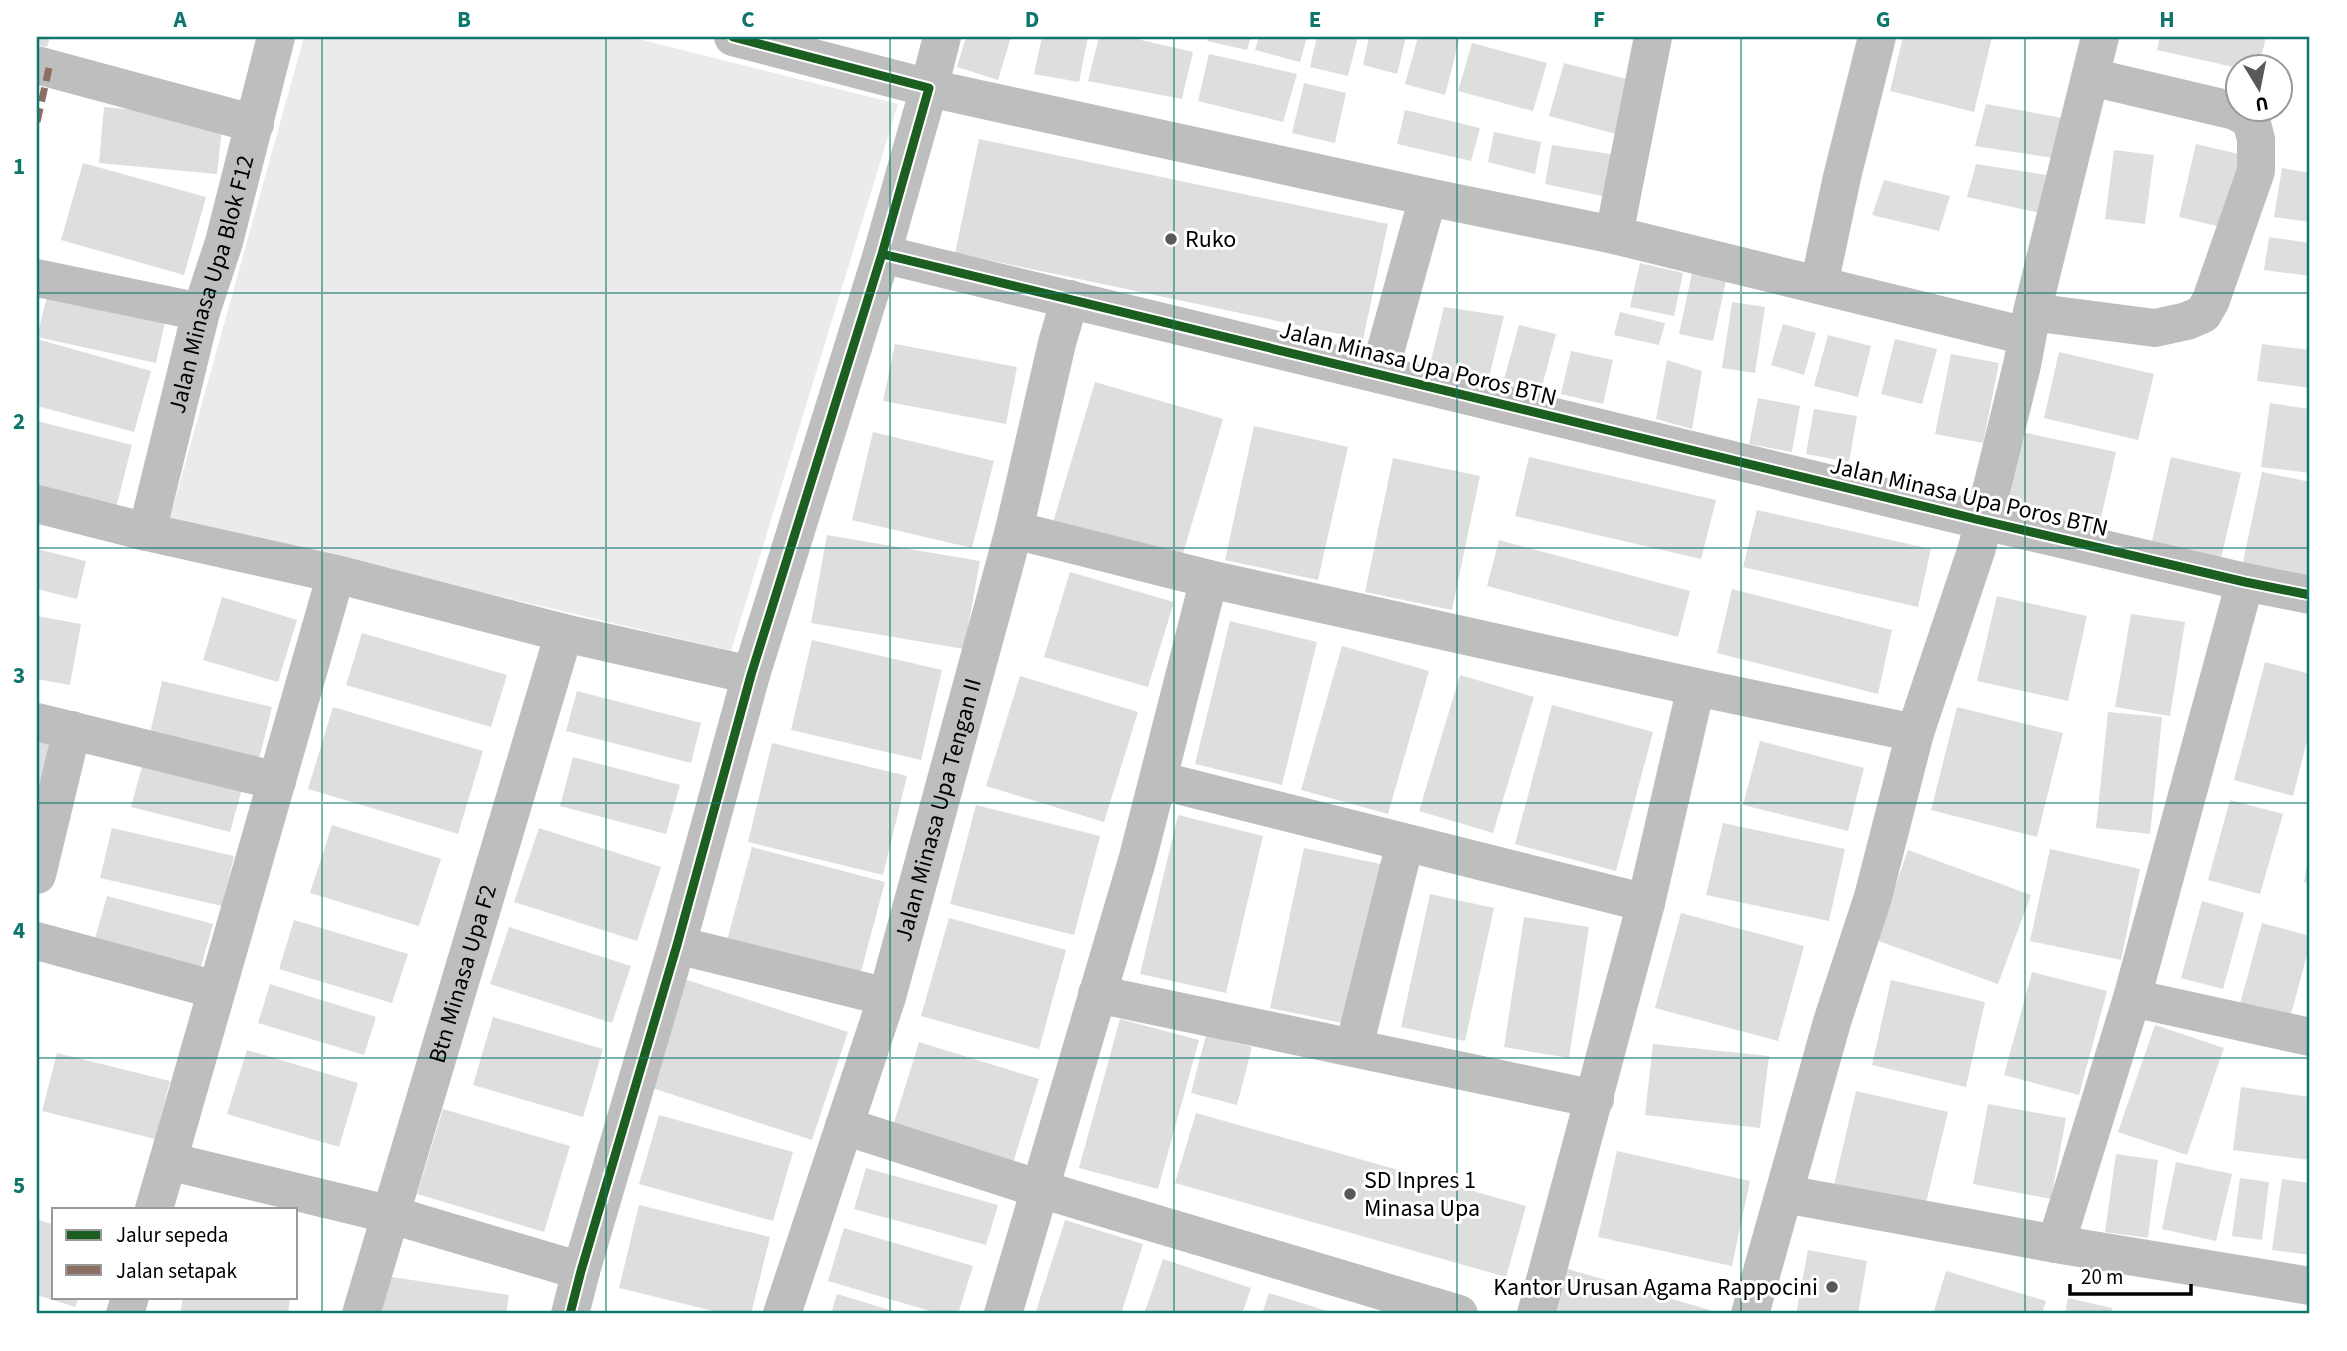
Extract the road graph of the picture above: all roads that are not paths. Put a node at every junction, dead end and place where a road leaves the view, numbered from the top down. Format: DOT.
graph roads {
  1 [pos="276,37"];
  2 [pos="733,37"];
  3 [pos="942,37"];
  4 [pos="1652,37"];
  5 [pos="1877,37"];
  6 [pos="2100,37"];
  7 [pos="37,65"];
  8 [pos="2091,77"];
  9 [pos="929,88"];
  10 [pos="255,124"];
  11 [pos="1428,197"];
  12 [pos="1614,234"];
  13 [pos="882,254"];
  14 [pos="37,278"];
  15 [pos="1819,285"];
  16 [pos="1070,299"];
  17 [pos="201,312"];
  18 [pos="2029,324"];
  19 [pos="1379,374"];
  20 [pos="37,504"];
  21 [pos="1983,521"];
  22 [pos="1014,530"];
  23 [pos="147,532"];
  24 [pos="336,574"];
  25 [pos="1209,579"];
  26 [pos="2245,582"];
  27 [pos="2310,595"];
  28 [pos="564,633"];
  29 [pos="751,675"];
  30 [pos="1696,687"];
  31 [pos="54,726"];
  32 [pos="1915,733"];
  33 [pos="1158,780"];
  34 [pos="277,781"];
  35 [pos="1405,843"];
  36 [pos="37,876"];
  37 [pos="1646,903"];
  38 [pos="37,941"];
  39 [pos="677,945"];
  40 [pos="216,990"];
  41 [pos="1097,994"];
  42 [pos="887,997"];
  43 [pos="2132,998"];
  44 [pos="2310,1037"];
  45 [pos="1354,1047"];
  46 [pos="1595,1099"];
  47 [pos="844,1126"];
  48 [pos="168,1161"];
  49 [pos="1040,1189"];
  50 [pos="1785,1194"];
  51 [pos="154,1208"];
  52 [pos="392,1215"];
  53 [pos="2056,1244"];
  54 [pos="580,1271"];
  55 [pos="2310,1286"];
  56 [pos="362,1314"];
  57 [pos="570,1314"];
  58 [pos="782,1314"];
  59 [pos="1003,1314"];
  60 [pos="1459,1314"];
  61 [pos="1536,1314"];
  62 [pos="1750,1314"];
  1 -- 10 [label="street, Jalan Minasa Upa Blok F12"];
  2 -- 9 [label="street"];
  3 -- 9 [label="street"];
  4 -- 12 [label="street"];
  5 -- 15 [label="street"];
  6 -- 8 [label="street"];
  7 -- 10 [label="street"];
  8 -- 18 [label="street"];
  8 -- 18 [label="street"];
  9 -- 11 [label="street"];
  9 -- 13 [label="street"];
  10 -- 17 [label="street, Jalan Minasa Upa Blok F12"];
  11 -- 12 [label="street"];
  11 -- 19 [label="street"];
  12 -- 15 [label="street"];
  13 -- 16 [label="street, Jalan Minasa Upa Poros BTN"];
  13 -- 29 [label="street"];
  14 -- 17 [label="street"];
  15 -- 18 [label="street"];
  16 -- 19 [label="street, Jalan Minasa Upa Poros BTN"];
  16 -- 22 [label="street, Jalan Minasa Upa Tengan II"];
  17 -- 23 [label="street, Jalan Minasa Upa Blok F12"];
  18 -- 21 [label="street"];
  19 -- 21 [label="street, Jalan Minasa Upa Poros BTN"];
  20 -- 23 [label="street"];
  21 -- 26 [label="street, Jalan Minasa Upa Poros BTN"];
  21 -- 32 [label="street"];
  22 -- 25 [label="street"];
  22 -- 42 [label="street, Jalan Minasa Upa Tengan II"];
  23 -- 24 [label="street"];
  24 -- 28 [label="street"];
  24 -- 34 [label="street"];
  25 -- 30 [label="street"];
  25 -- 33 [label="street"];
  26 -- 27 [label="street, Jalan Minasa Upa Poros BTN"];
  26 -- 43 [label="street"];
  28 -- 29 [label="street"];
  28 -- 52 [label="street, Btn Minasa Upa F2"];
  29 -- 39 [label="street"];
  30 -- 32 [label="street"];
  30 -- 37 [label="street"];
  31 -- 34 [label="street"];
  31 -- 36 [label="street"];
  32 -- 50 [label="street"];
  33 -- 35 [label="street"];
  33 -- 41 [label="street"];
  34 -- 40 [label="street"];
  35 -- 37 [label="street"];
  35 -- 45 [label="street"];
  37 -- 46 [label="street"];
  38 -- 40 [label="street"];
  39 -- 42 [label="street"];
  39 -- 54 [label="street"];
  40 -- 48 [label="street"];
  41 -- 45 [label="street"];
  41 -- 49 [label="street"];
  42 -- 47 [label="street, Jalan Minasa Upa Tengan II"];
  43 -- 44 [label="street"];
  43 -- 53 [label="street"];
  45 -- 46 [label="street"];
  46 -- 61 [label="street"];
  47 -- 49 [label="street"];
  47 -- 58 [label="street, Jalan Minasa Upa Tengan II"];
  48 -- 51 [label="street"];
  48 -- 52 [label="street"];
  49 -- 59 [label="street"];
  49 -- 60 [label="street"];
  50 -- 53 [label="street"];
  50 -- 62 [label="street"];
  52 -- 54 [label="street"];
  52 -- 56 [label="street, Btn Minasa Upa F2"];
  53 -- 55 [label="street"];
  54 -- 57 [label="street"];
}
